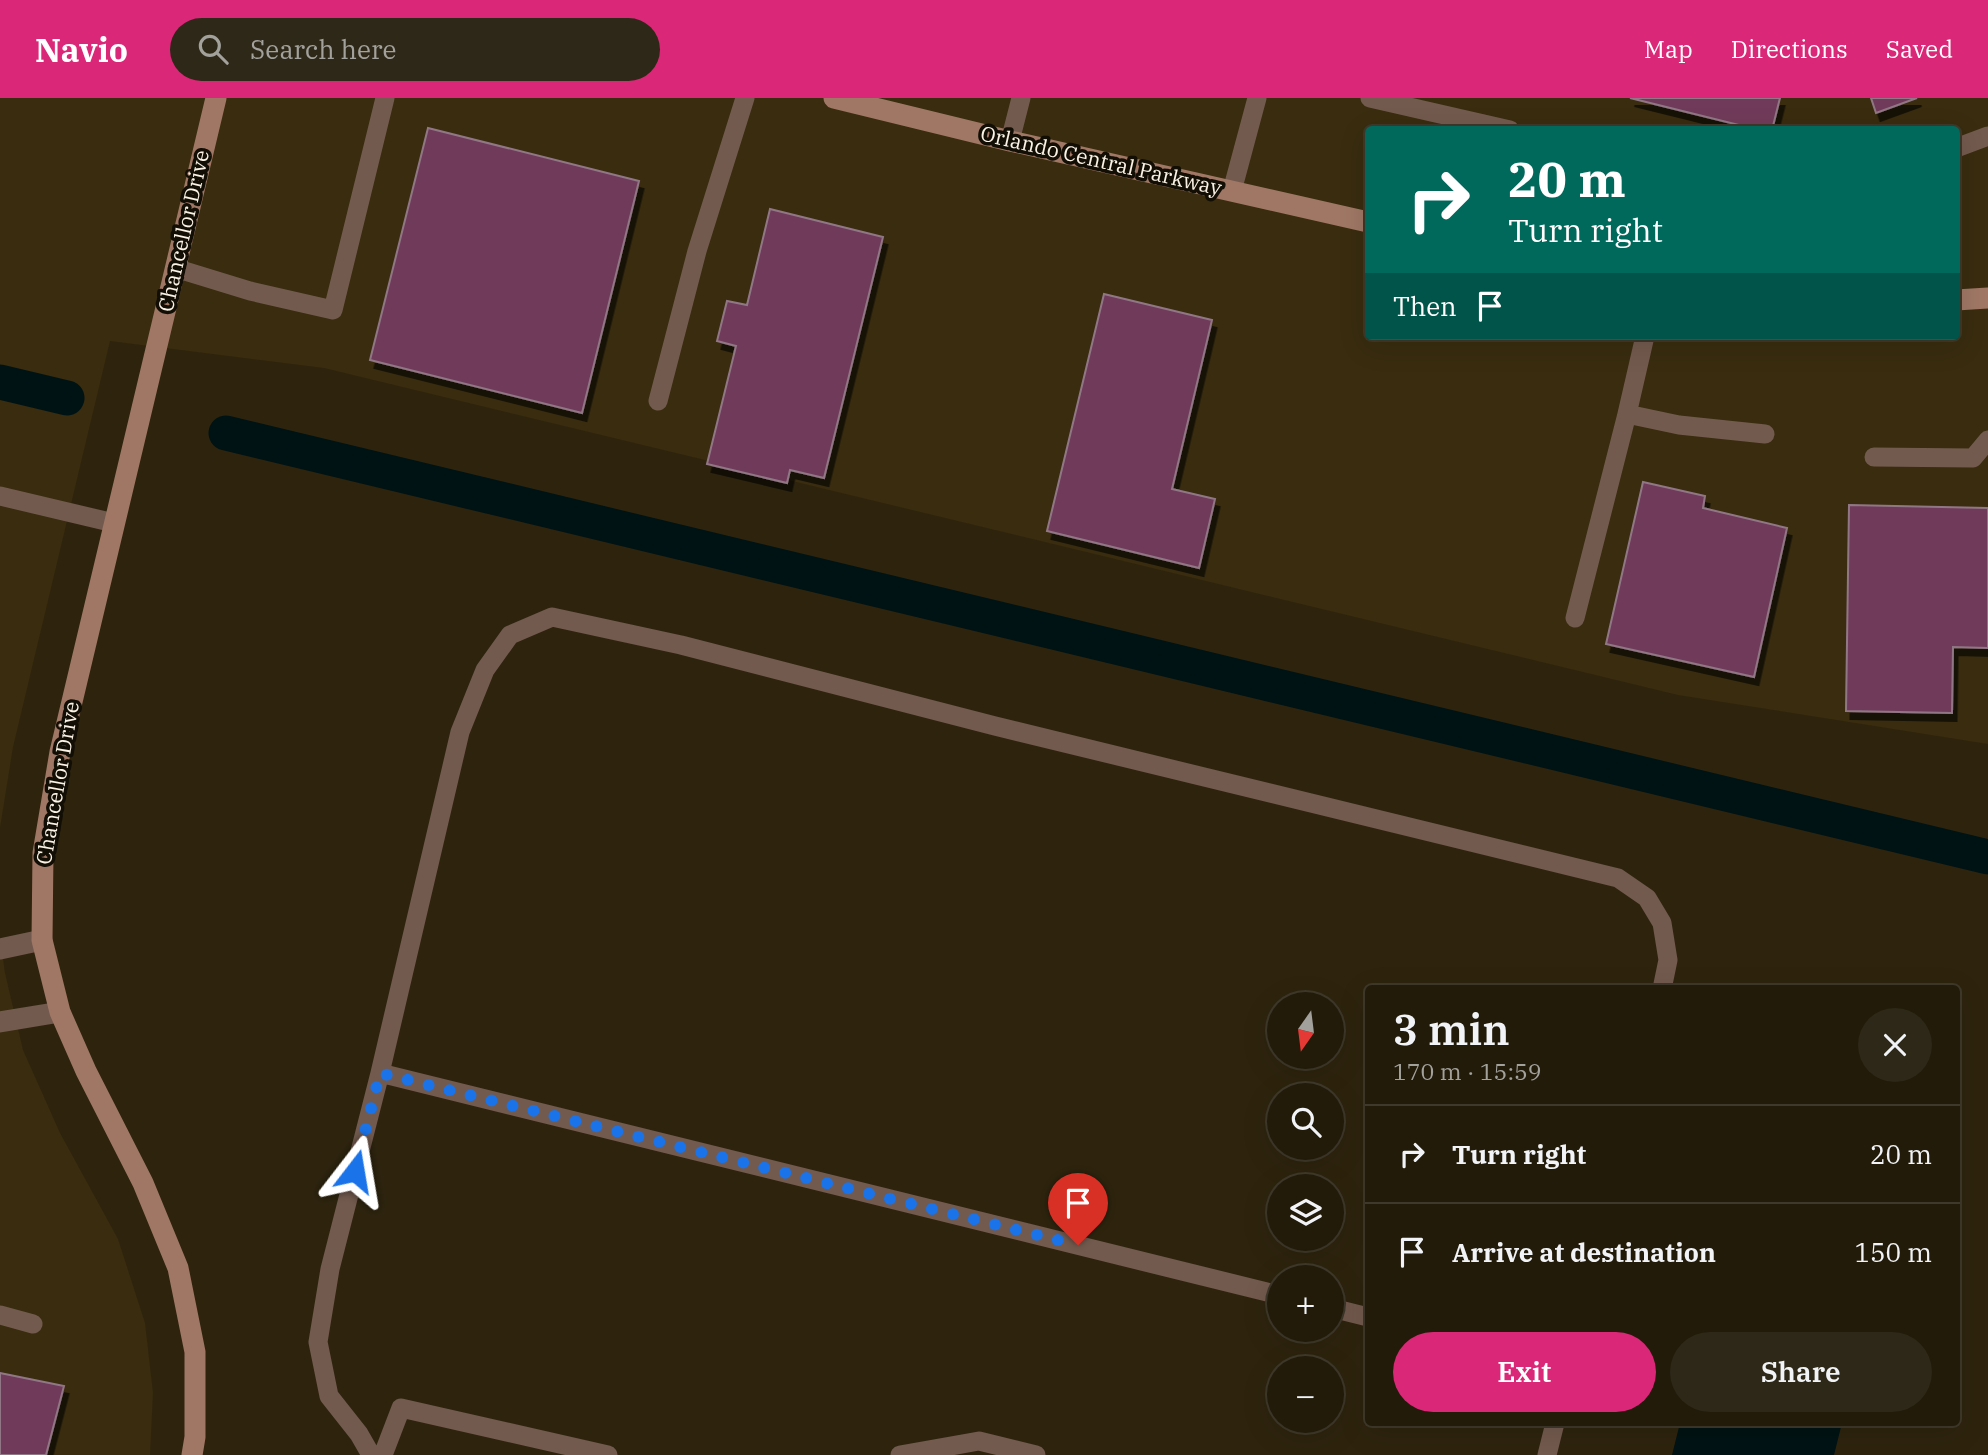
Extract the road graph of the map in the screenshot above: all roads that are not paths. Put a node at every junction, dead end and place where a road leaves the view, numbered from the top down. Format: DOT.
graph roads {
  1 [pos="216,98"];
  2 [pos="385,98"];
  3 [pos="745,98"];
  4 [pos="834,98"];
  5 [pos="1021,98"];
  6 [pos="1256,98"];
  7 [pos="1370,98"];
  8 [pos="1492,126"];
  9 [pos="1988,136"];
  10 [pos="1010,141"];
  11 [pos="1960,146"];
  12 [pos="1232,191"];
  13 [pos="1365,221"];
  14 [pos="175,268"];
  15 [pos="1988,298"];
  16 [pos="1960,300"];
  17 [pos="1644,340"];
  18 [pos="658,401"];
  19 [pos="1627,415"];
  20 [pos="1765,434"];
  21 [pos="1988,440"];
  22 [pos="1874,457"];
  23 [pos="0,496"];
  24 [pos="114,523"];
  25 [pos="1575,618"];
  26 [pos="42,940"];
  27 [pos="0,949"];
  28 [pos="1663,985"];
  29 [pos="60,1012"];
  30 [pos="0,1022"];
  31 [pos="380,1073"];
  32 [pos="1267,1292"];
  33 [pos="1344,1311"];
  34 [pos="0,1315"];
  35 [pos="1365,1316"];
  36 [pos="33,1324"];
  37 [pos="1554,1426"];
  38 [pos="192,1455"];
  39 [pos="371,1455"];
  40 [pos="383,1455"];
  41 [pos="608,1455"];
  42 [pos="900,1455"];
  43 [pos="1036,1455"];
  44 [pos="1547,1455"];
  1 -- 14 [label="street, Chancellor Drive"];
  2 -- 14 [label="lane"];
  3 -- 18 [label="lane"];
  4 -- 10 [label="street, Orlando Central Parkway"];
  5 -- 10 [label="lane"];
  6 -- 12 [label="lane"];
  7 -- 8 [label="lane"];
  9 -- 11 [label="lane"];
  10 -- 12 [label="street, Orlando Central Parkway"];
  12 -- 13 [label="street, Orlando Central Parkway"];
  14 -- 24 [label="street, Chancellor Drive"];
  15 -- 16 [label="street"];
  17 -- 19 [label="lane"];
  19 -- 20 [label="lane"];
  19 -- 25 [label="lane"];
  21 -- 22 [label="lane"];
  23 -- 24 [label="lane"];
  24 -- 26 [label="street, Chancellor Drive"];
  26 -- 27 [label="street"];
  26 -- 29 [label="street, Chancellor Drive"];
  28 -- 31 [label="lane"];
  29 -- 30 [label="street"];
  29 -- 38 [label="street, Chancellor Drive"];
  31 -- 32 [label="lane"];
  31 -- 39 [label="lane"];
  33 -- 35 [label="lane"];
  34 -- 36 [label="lane"];
  37 -- 44 [label="lane"];
  40 -- 41 [label="lane"];
  42 -- 43 [label="lane"];
}
